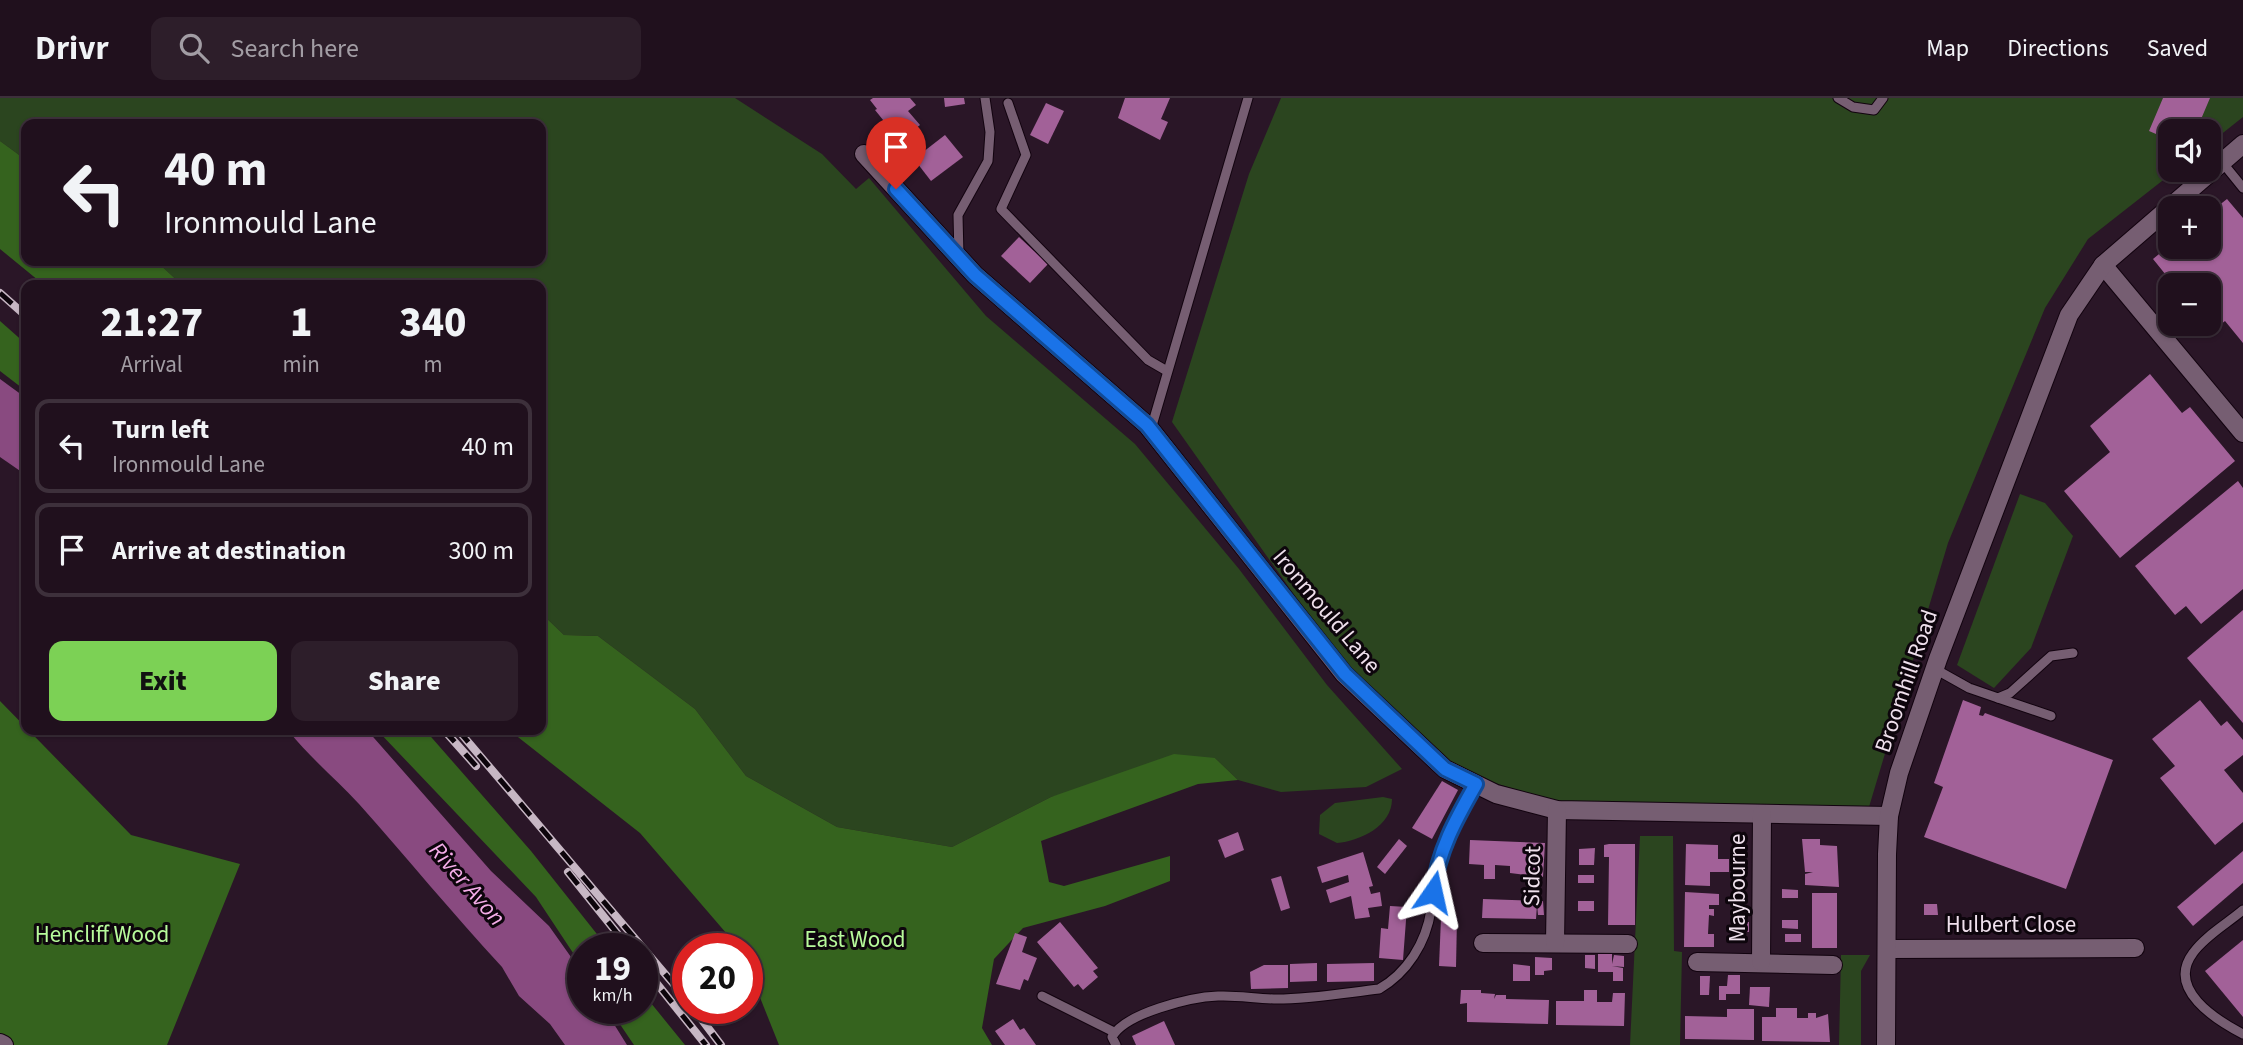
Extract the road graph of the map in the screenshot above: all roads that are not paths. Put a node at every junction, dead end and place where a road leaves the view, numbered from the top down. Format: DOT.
graph roads {
  1 [pos="985,98"];
  2 [pos="1248,98"];
  3 [pos="1838,98"];
  4 [pos="1883,98"];
  5 [pos="1008,103"];
  6 [pos="2243,144"];
  7 [pos="864,154"];
  8 [pos="2222,162"];
  9 [pos="2243,188"];
  10 [pos="959,258"];
  11 [pos="2103,265"];
  12 [pos="1167,371"];
  13 [pos="1150,429"];
  14 [pos="2243,433"];
  15 [pos="2073,653"];
  16 [pos="1935,669"];
  17 [pos="1998,698"];
  18 [pos="2051,716"];
  19 [pos="1476,784"];
  20 [pos="1557,810"];
  21 [pos="1762,814"];
  22 [pos="1889,816"];
  23 [pos="2243,909"];
  24 [pos="1483,943"];
  25 [pos="1555,943"];
  26 [pos="1628,944"];
  27 [pos="2134,948"];
  28 [pos="1887,949"];
  29 [pos="1697,962"];
  30 [pos="1762,962"];
  31 [pos="1833,965"];
  32 [pos="1042,996"];
  33 [pos="1114,1032"];
  34 [pos="2243,1034"];
  35 [pos="1116,1045"];
  36 [pos="1886,1045"];
  1 -- 10 [label="lane"];
  2 -- 12 [label="lane"];
  3 -- 4 [label="lane"];
  5 -- 12 [label="lane"];
  6 -- 8 [label="street, Broomhill Road"];
  7 -- 10 [label="street, Ironmould Lane"];
  8 -- 9 [label="lane"];
  8 -- 11 [label="street, Broomhill Road"];
  10 -- 13 [label="street, Ironmould Lane"];
  11 -- 14 [label="street"];
  11 -- 16 [label="street, Broomhill Road"];
  12 -- 13 [label="lane"];
  13 -- 19 [label="street, Ironmould Lane"];
  15 -- 17 [label="lane"];
  16 -- 17 [label="lane"];
  16 -- 22 [label="street, Broomhill Road"];
  17 -- 18 [label="lane"];
  19 -- 20 [label="street, Ironmould Lane"];
  19 -- 33 [label="lane"];
  20 -- 21 [label="street, Ironmould Lane"];
  20 -- 25 [label="street, Sidcot"];
  21 -- 22 [label="street, Ironmould Lane"];
  21 -- 30 [label="street, Maybourne"];
  22 -- 28 [label="street, Broomhill Road"];
  23 -- 34 [label="lane"];
  24 -- 25 [label="street"];
  25 -- 26 [label="street"];
  27 -- 28 [label="street, Hulbert Close"];
  28 -- 36 [label="street, Broomhill Road"];
  29 -- 30 [label="street, Maybourne"];
  30 -- 31 [label="street, Maybourne"];
  32 -- 33 [label="lane"];
  33 -- 35 [label="lane"];
}
